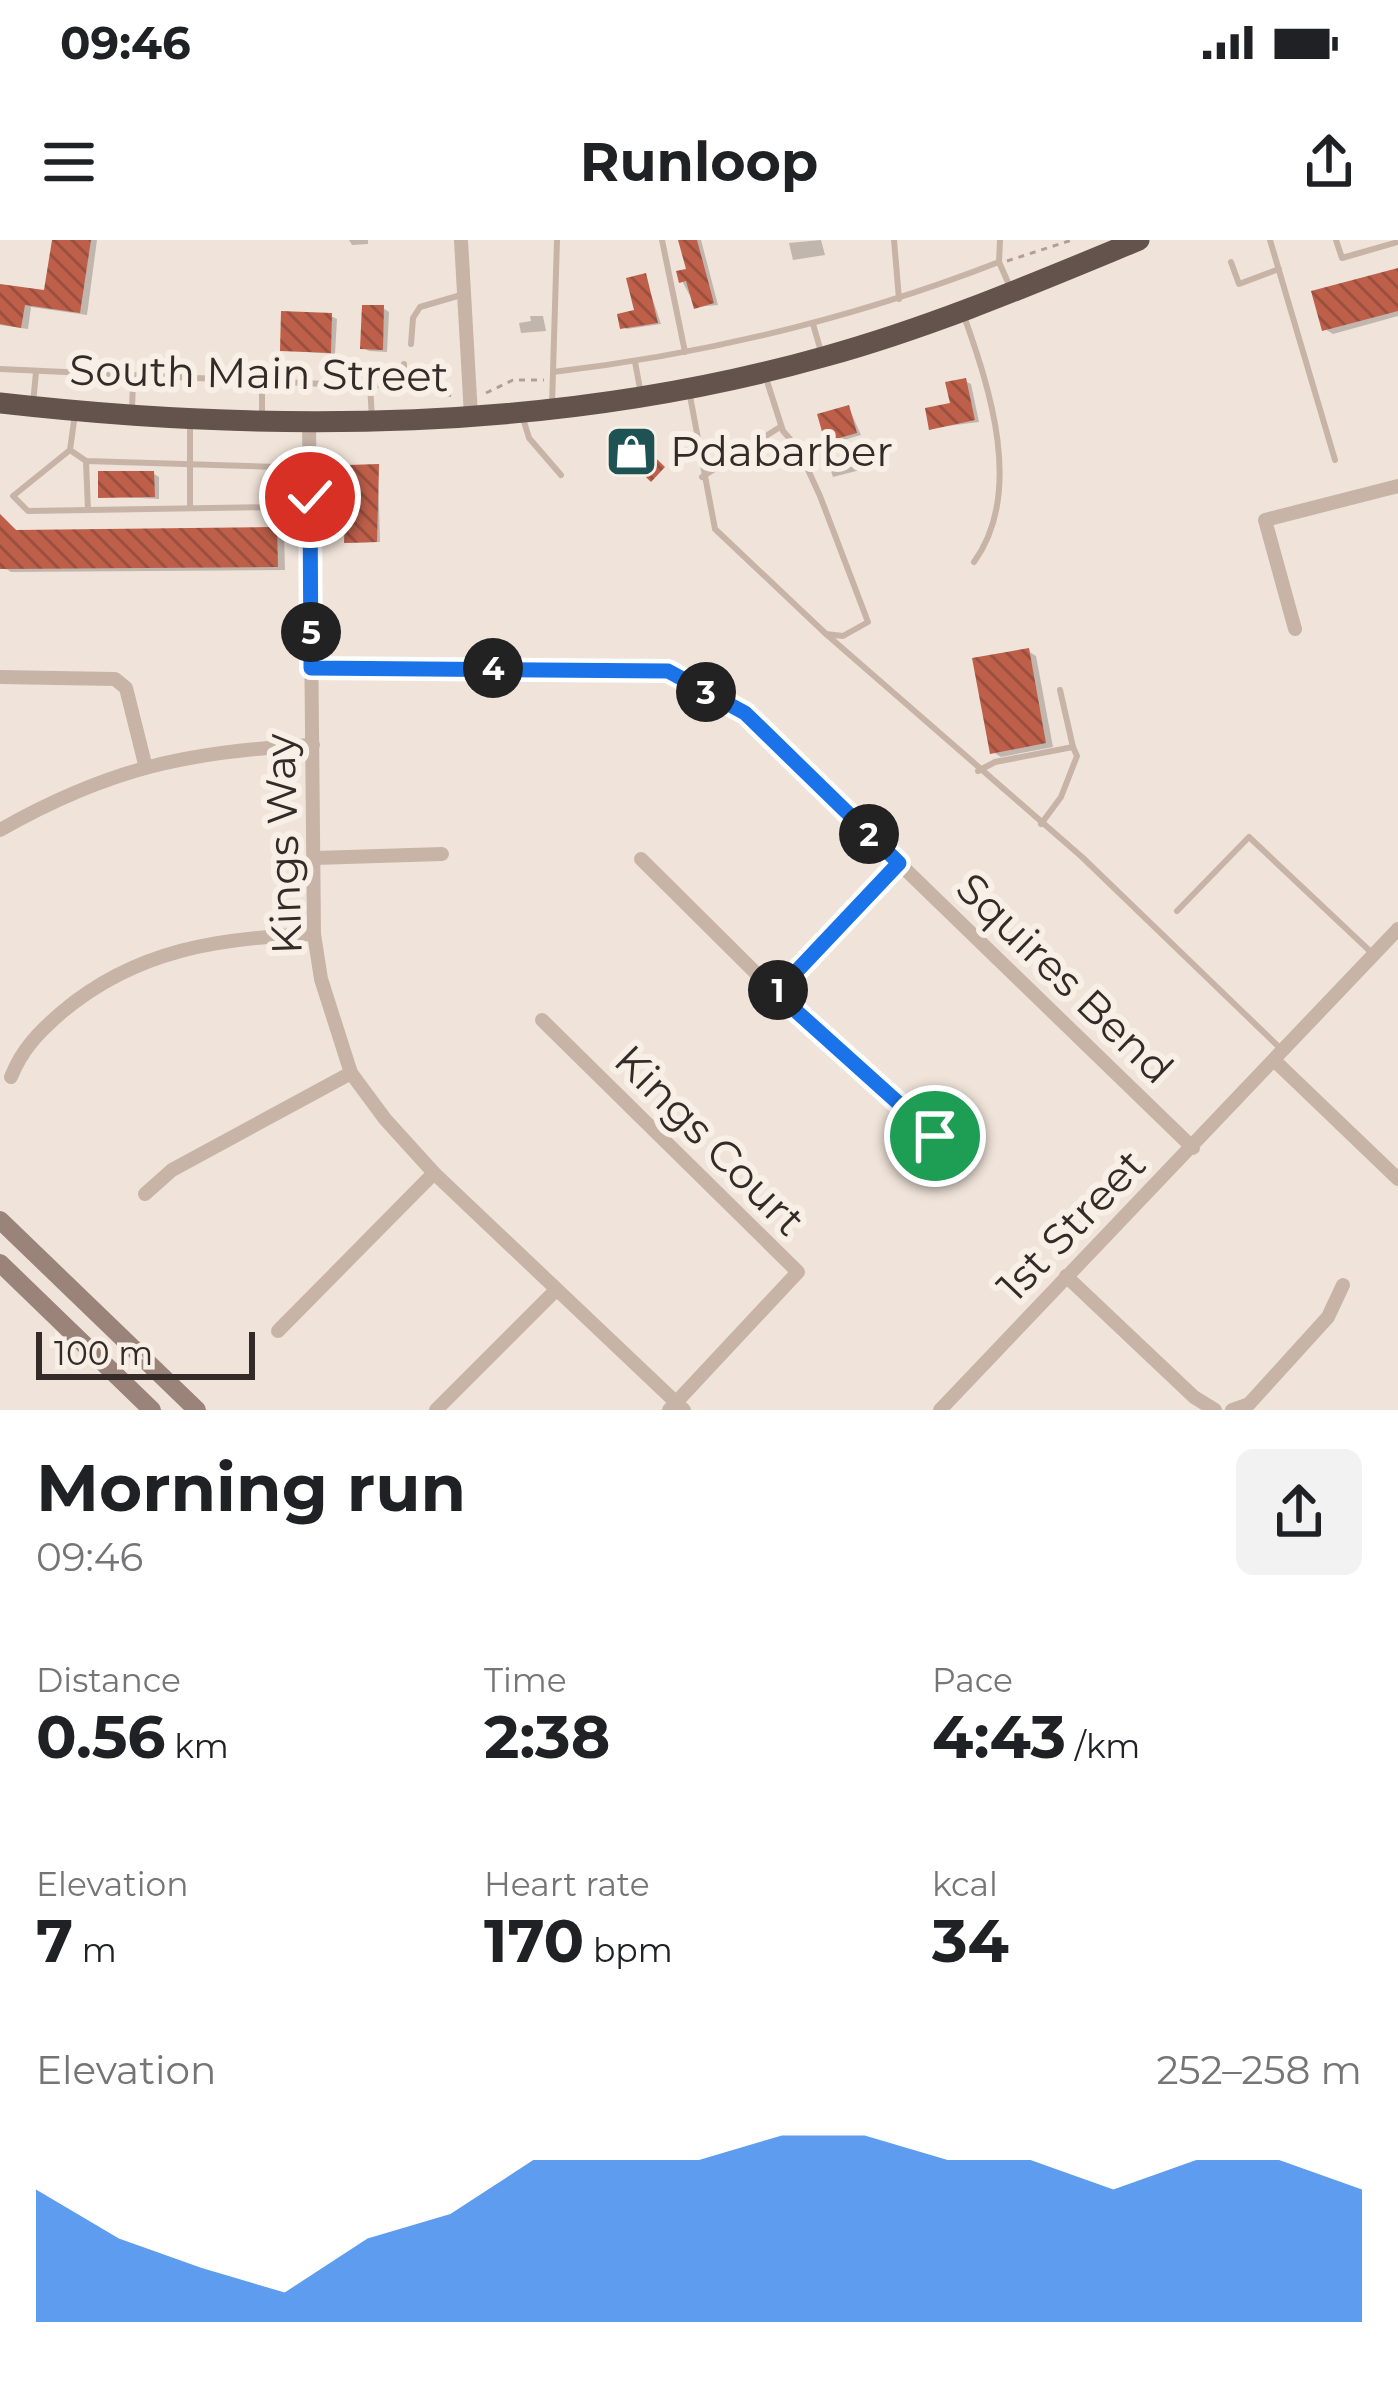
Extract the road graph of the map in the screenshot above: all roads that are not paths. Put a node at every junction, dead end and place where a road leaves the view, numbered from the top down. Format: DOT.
graph roads {
  1 [pos="461,240"];
  2 [pos="557,240"];
  3 [pos="662,240"];
  4 [pos="894,240"];
  5 [pos="1000,240"];
  6 [pos="1139,240"];
  7 [pos="1270,240"];
  8 [pos="1336,240"];
  9 [pos="1398,242"];
  10 [pos="1108,246"];
  11 [pos="999,262"];
  12 [pos="1231,262"];
  13 [pos="1279,269"];
  14 [pos="1012,292"];
  15 [pos="464,294"];
  16 [pos="899,299"];
  17 [pos="962,313"];
  18 [pos="813,324"];
  19 [pos="411,344"];
  20 [pos="685,352"];
  21 [pos="823,357"];
  22 [pos="635,362"];
  23 [pos="404,364"];
  24 [pos="0,369"];
  25 [pos="764,371"];
  26 [pos="36,372"];
  27 [pos="553,372"];
  28 [pos="133,379"];
  29 [pos="262,384"];
  30 [pos="370,386"];
  31 [pos="688,387"];
  32 [pos="641,396"];
  33 [pos="0,404"];
  34 [pos="33,407"];
  35 [pos="551,408"];
  36 [pos="75,411"];
  37 [pos="521,411"];
  38 [pos="132,415"];
  39 [pos="471,416"];
  40 [pos="190,419"];
  41 [pos="262,421"];
  42 [pos="372,421"];
  43 [pos="309,422"];
  44 [pos="782,426"];
  45 [pos="70,449"];
  46 [pos="1335,460"];
  47 [pos="86,461"];
  48 [pos="190,468"];
  49 [pos="561,475"];
  50 [pos="702,477"];
  51 [pos="1398,486"];
  52 [pos="278,497"];
  53 [pos="310,497"];
  54 [pos="190,507"];
  55 [pos="88,510"];
  56 [pos="974,562"];
  57 [pos="1295,628"];
  58 [pos="826,634"];
  59 [pos="311,668"];
  60 [pos="0,677"];
  61 [pos="1060,690"];
  62 [pos="313,745"];
  63 [pos="1073,747"];
  64 [pos="145,764"];
  65 [pos="978,771"];
  66 [pos="1041,824"];
  67 [pos="0,829"];
  68 [pos="442,854"];
  69 [pos="315,858"];
  70 [pos="641,859"];
  71 [pos="899,863"];
  72 [pos="1177,911"];
  73 [pos="1398,929"];
  74 [pos="314,934"];
  75 [pos="1374,955"];
  76 [pos="776,993"];
  77 [pos="542,1020"];
  78 [pos="1280,1057"];
  79 [pos="351,1072"];
  80 [pos="11,1077"];
  81 [pos="935,1136"];
  82 [pos="1192,1148"];
  83 [pos="434,1173"];
  84 [pos="1398,1179"];
  85 [pos="146,1194"];
  86 [pos="0,1220"];
  87 [pos="0,1263"];
  88 [pos="1066,1276"];
  89 [pos="1342,1286"];
  90 [pos="556,1290"];
  91 [pos="278,1331"];
  92 [pos="676,1408"];
  93 [pos="152,1410"];
  94 [pos="197,1410"];
  95 [pos="436,1410"];
  96 [pos="940,1410"];
  97 [pos="1215,1410"];
  98 [pos="1232,1410"];
  1 -- 15 [label="street"];
  2 -- 27 [label="lane"];
  3 -- 20 [label="lane"];
  4 -- 16 [label="lane"];
  5 -- 11 [label="lane"];
  6 -- 10 [label="highway, South Main Street"];
  7 -- 13 [label="lane"];
  8 -- 9 [label="lane"];
  10 -- 14 [label="highway, South Main Street"];
  11 -- 14 [label="lane"];
  11 -- 16 [label="lane"];
  12 -- 13 [label="lane"];
  13 -- 46 [label="lane"];
  14 -- 17 [label="highway, South Main Street"];
  15 -- 19 [label="lane"];
  15 -- 39 [label="street"];
  16 -- 18 [label="lane"];
  17 -- 21 [label="highway, South Main Street"];
  17 -- 56 [label="lane"];
  18 -- 20 [label="lane"];
  18 -- 21 [label="lane"];
  20 -- 22 [label="lane"];
  21 -- 25 [label="highway, South Main Street"];
  22 -- 27 [label="lane"];
  22 -- 32 [label="lane"];
  23 -- 30 [label="lane"];
  24 -- 26 [label="lane"];
  25 -- 31 [label="highway, South Main Street"];
  25 -- 44 [label="lane"];
  26 -- 28 [label="lane"];
  26 -- 34 [label="lane"];
  27 -- 35 [label="lane"];
  28 -- 29 [label="lane"];
  28 -- 38 [label="lane"];
  29 -- 30 [label="lane"];
  29 -- 41 [label="lane"];
  30 -- 42 [label="lane"];
  31 -- 32 [label="highway, South Main Street"];
  31 -- 50 [label="lane"];
  32 -- 35 [label="highway, South Main Street"];
  33 -- 34 [label="highway, South Main Street"];
  34 -- 36 [label="highway, South Main Street"];
  35 -- 37 [label="highway, South Main Street"];
  36 -- 38 [label="highway, South Main Street"];
  36 -- 45 [label="lane"];
  37 -- 39 [label="highway, South Main Street"];
  37 -- 49 [label="lane"];
  38 -- 40 [label="highway, South Main Street"];
  39 -- 42 [label="highway, South Main Street"];
  40 -- 41 [label="highway, South Main Street"];
  40 -- 48 [label="lane"];
  41 -- 43 [label="highway, South Main Street"];
  42 -- 43 [label="highway, South Main Street"];
  43 -- 53 [label="street, Kings Way"];
  44 -- 50 [label="lane"];
  44 -- 58 [label="lane"];
  45 -- 47 [label="lane"];
  45 -- 55 [label="lane"];
  47 -- 48 [label="lane"];
  47 -- 55 [label="lane"];
  48 -- 52 [label="lane"];
  48 -- 54 [label="lane"];
  50 -- 58 [label="lane"];
  51 -- 57 [label="street"];
  52 -- 53 [label="lane"];
  52 -- 54 [label="lane"];
  53 -- 59 [label="street, Kings Way"];
  54 -- 55 [label="lane"];
  58 -- 65 [label="lane"];
  59 -- 62 [label="street, Kings Way"];
  59 -- 71 [label="street, Squires Bend"];
  60 -- 64 [label="street"];
  61 -- 63 [label="lane"];
  62 -- 64 [label="street"];
  62 -- 69 [label="street, Kings Way"];
  63 -- 65 [label="lane"];
  63 -- 66 [label="lane"];
  64 -- 67 [label="street"];
  65 -- 66 [label="lane"];
  66 -- 78 [label="lane"];
  68 -- 69 [label="street"];
  69 -- 74 [label="street, Kings Way"];
  70 -- 76 [label="street"];
  71 -- 76 [label="street"];
  71 -- 82 [label="street, Squires Bend"];
  72 -- 75 [label="lane"];
  73 -- 75 [label="street, 1st Street"];
  74 -- 79 [label="street, Kings Way"];
  74 -- 80 [label="street"];
  75 -- 78 [label="street, 1st Street"];
  76 -- 81 [label="street"];
  77 -- 92 [label="street, Kings Court"];
  78 -- 82 [label="street, 1st Street"];
  78 -- 84 [label="street"];
  79 -- 83 [label="street, Kings Way"];
  79 -- 85 [label="street"];
  82 -- 88 [label="street, 1st Street"];
  83 -- 90 [label="street, Kings Way"];
  83 -- 91 [label="street"];
  86 -- 94 [label="main road"];
  87 -- 93 [label="main road"];
  88 -- 96 [label="street, 1st Street"];
  88 -- 97 [label="street"];
  89 -- 98 [label="street"];
  90 -- 92 [label="street, Kings Way"];
  90 -- 95 [label="street"];
}
